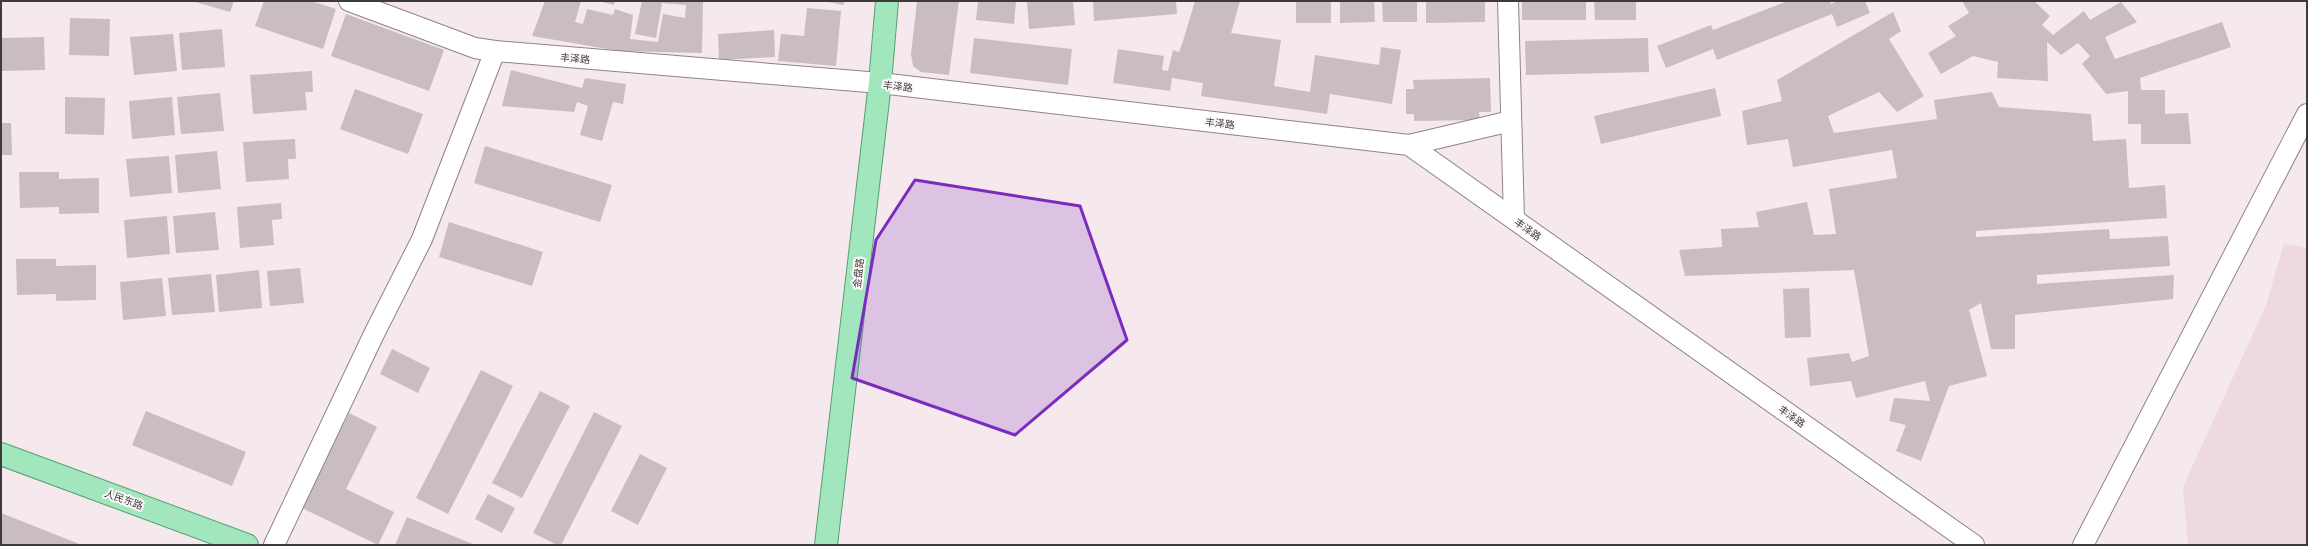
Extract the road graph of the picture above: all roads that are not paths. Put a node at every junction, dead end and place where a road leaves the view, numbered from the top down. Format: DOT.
graph roads {
  1 [pos="349,1"];
  2 [pos="887,1"];
  3 [pos="1508,1"];
  4 [pos="495,51"];
  5 [pos="880,83"];
  6 [pos="2307,114"];
  7 [pos="1511,121"];
  8 [pos="1409,145"];
  9 [pos="1514,219"];
  10 [pos="1,454"];
  11 [pos="247,545"];
  12 [pos="274,545"];
  13 [pos="826,545"];
  14 [pos="1974,545"];
  15 [pos="2083,545"];
  1 -- 4 [label="street, 丰泽路"];
  2 -- 5 [label="main road, 金盘路"];
  3 -- 7 [label="street"];
  4 -- 5 [label="street, 丰泽路"];
  4 -- 12 [label="street"];
  5 -- 8 [label="street, 丰泽路"];
  5 -- 13 [label="main road, 金盘路"];
  6 -- 15 [label="street"];
  7 -- 8 [label="street"];
  7 -- 9 [label="street"];
  8 -- 9 [label="street, 丰泽路"];
  9 -- 14 [label="street, 丰泽路"];
  10 -- 11 [label="main road, 人民东路"];
}
